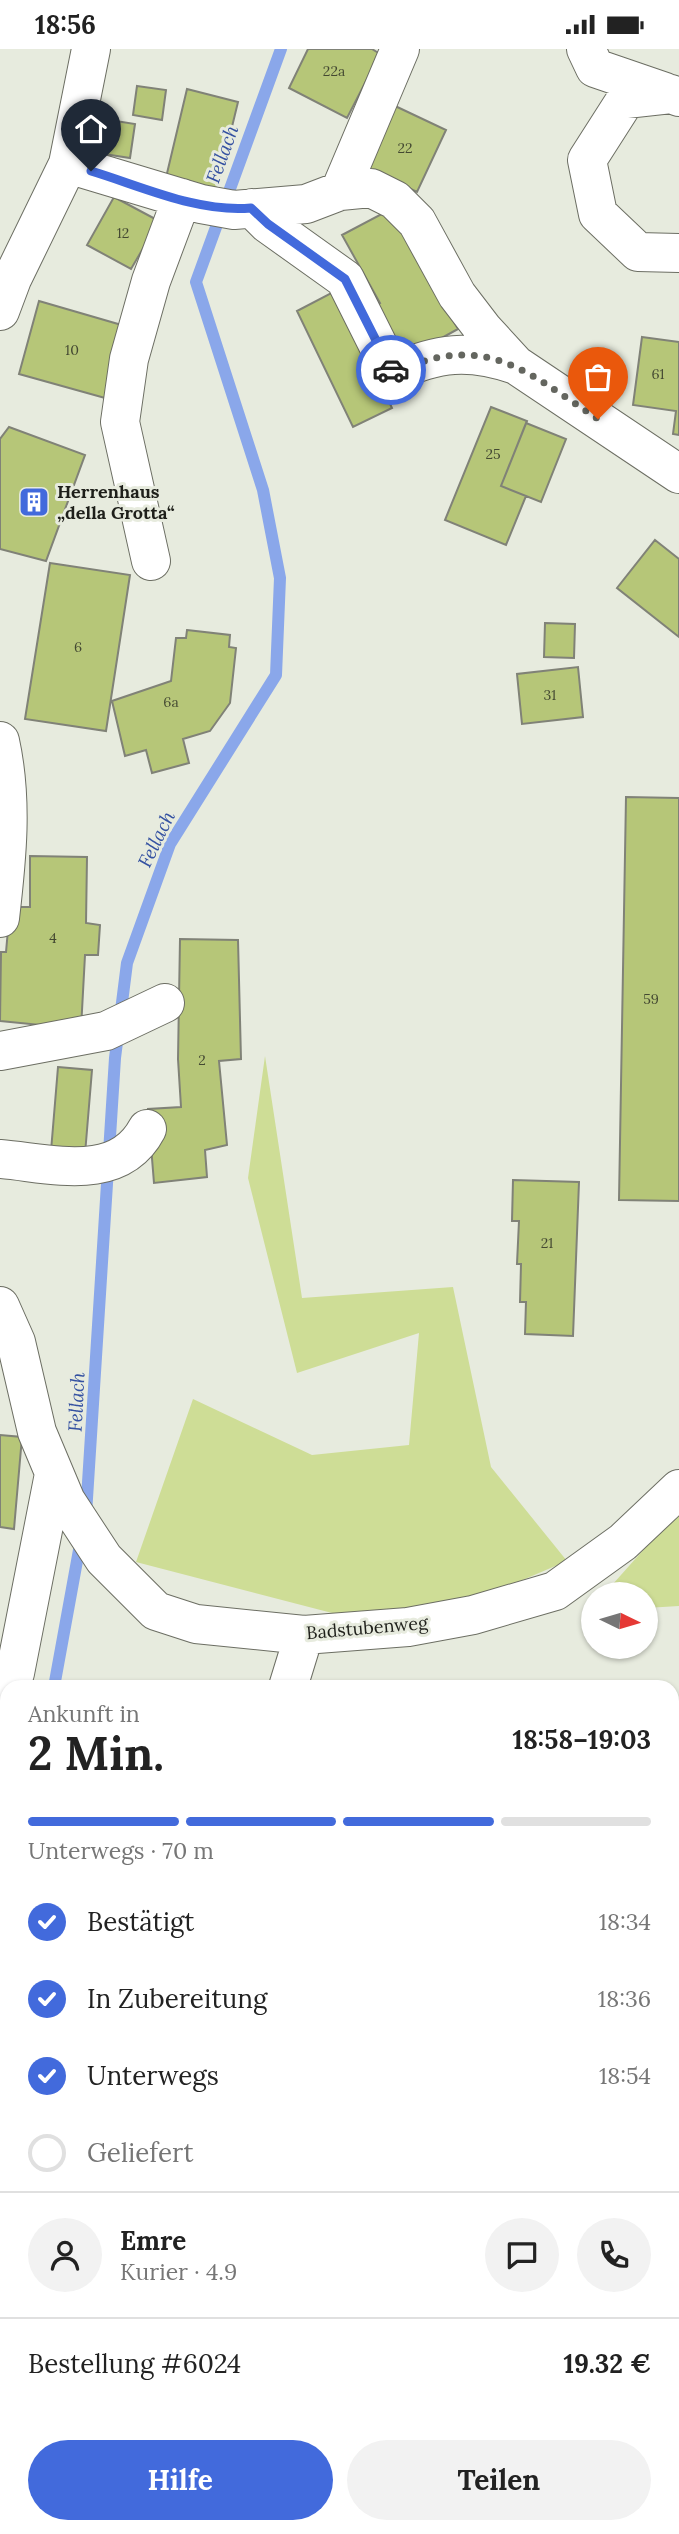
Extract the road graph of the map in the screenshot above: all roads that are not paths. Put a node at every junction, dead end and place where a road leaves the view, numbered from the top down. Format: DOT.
graph roads {
  1 [pos="91,49"];
  2 [pos="400,49"];
  3 [pos="586,49"];
  4 [pos="675,95"];
  5 [pos="68,164"];
  6 [pos="340,191"];
  7 [pos="217,205"];
  8 [pos="679,253"];
  9 [pos="4,290"];
  10 [pos="516,365"];
  11 [pos="679,474"];
  12 [pos="151,561"];
  13 [pos="0,741"];
  14 [pos="0,918"];
  15 [pos="134,1017"];
  16 [pos="0,1051"];
  17 [pos="147,1129"];
  18 [pos="0,1159"];
  19 [pos="0,1306"];
  20 [pos="60,1488"];
  21 [pos="679,1489"];
  22 [pos="304,1635"];
  23 [pos="10,1680"];
  24 [pos="290,1680"];
  1 -- 5 [label="street"];
  2 -- 6 [label="street"];
  3 -- 4 [label="street"];
  4 -- 8 [label="street"];
  5 -- 7 [label="street"];
  5 -- 9 [label="street"];
  6 -- 7 [label="street"];
  6 -- 10 [label="street"];
  7 -- 10 [label="street"];
  7 -- 12 [label="street"];
  10 -- 11 [label="street"];
  13 -- 14 [label="street"];
  15 -- 16 [label="street"];
  17 -- 18 [label="street"];
  19 -- 20 [label="street, Badstubenweg"];
  20 -- 22 [label="street, Badstubenweg"];
  20 -- 23 [label="street"];
  21 -- 22 [label="street, Badstubenweg"];
  22 -- 24 [label="street"];
}
